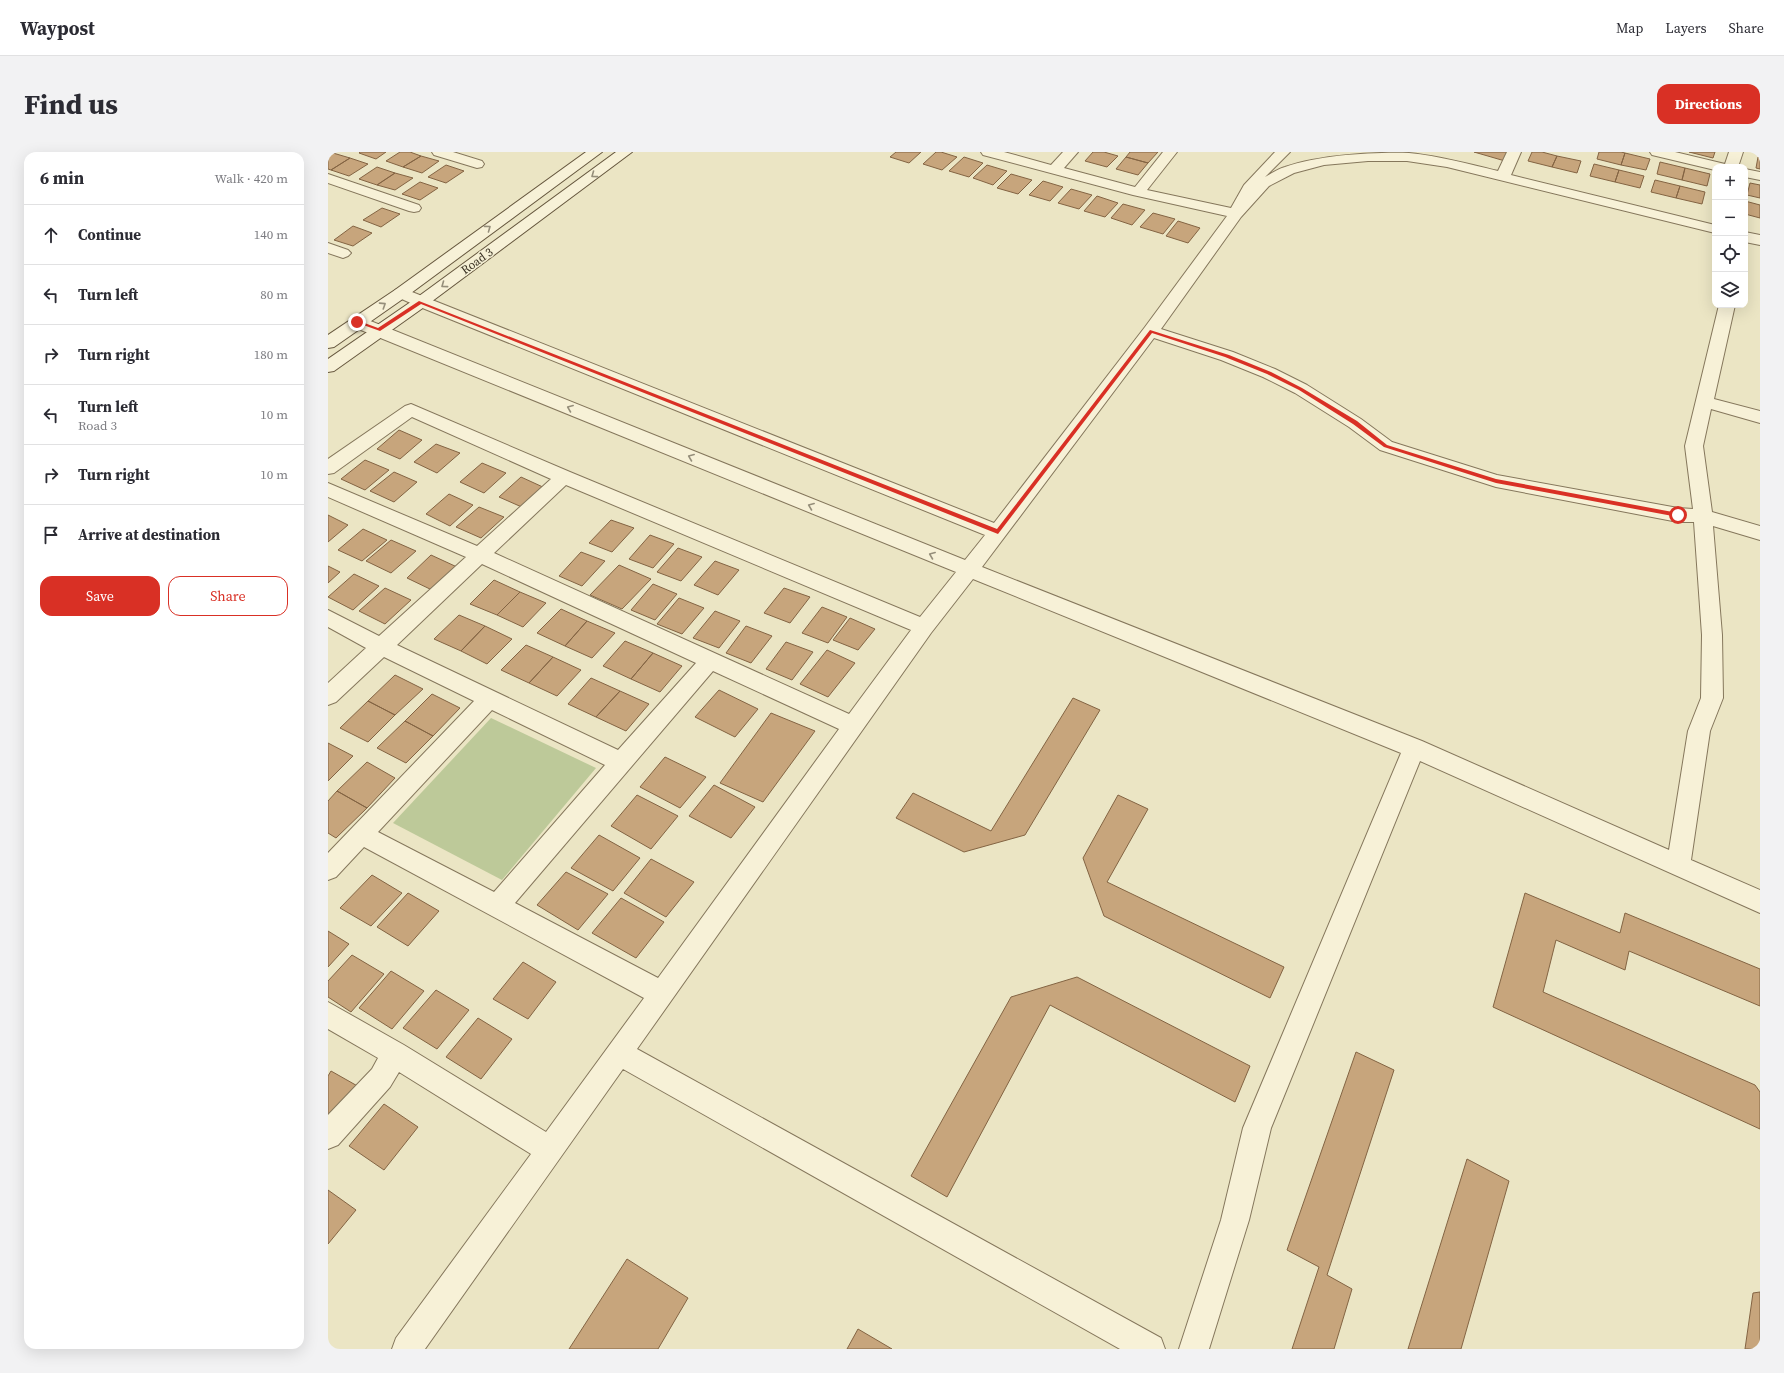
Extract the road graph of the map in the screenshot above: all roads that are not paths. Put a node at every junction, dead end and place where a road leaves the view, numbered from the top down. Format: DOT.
graph roads {
  1 [pos="439,152"];
  2 [pos="595,152"];
  3 [pos="625,152"];
  4 [pos="988,152"];
  5 [pos="1071,152"];
  6 [pos="1170,152"];
  7 [pos="1283,152"];
  8 [pos="1405,152"];
  9 [pos="1514,152"];
  10 [pos="1656,152"];
  11 [pos="1736,152"];
  12 [pos="1456,160"];
  13 [pos="477,164"];
  14 [pos="1732,164"];
  15 [pos="1712,165"];
  16 [pos="1054,170"];
  17 [pos="1748,174"];
  18 [pos="1760,176"];
  19 [pos="1503,177"];
  20 [pos="328,178"];
  21 [pos="1138,192"];
  22 [pos="414,208"];
  23 [pos="1236,214"];
  24 [pos="1712,226"];
  25 [pos="1748,238"];
  26 [pos="1760,240"];
  27 [pos="328,248"];
  28 [pos="343,253"];
  29 [pos="401,293"];
  30 [pos="420,302"];
  31 [pos="1726,308"];
  32 [pos="357,322"];
  33 [pos="379,330"];
  34 [pos="1150,331"];
  35 [pos="328,343"];
  36 [pos="328,367"];
  37 [pos="1705,402"];
  38 [pos="1760,417"];
  39 [pos="328,468"];
  40 [pos="564,477"];
  41 [pos="328,490"];
  42 [pos="1703,516"];
  43 [pos="998,532"];
  44 [pos="1760,533"];
  45 [pos="480,555"];
  46 [pos="968,569"];
  47 [pos="328,618"];
  48 [pos="924,627"];
  49 [pos="382,646"];
  50 [pos="710,661"];
  51 [pos="328,696"];
  52 [pos="490,699"];
  53 [pos="853,726"];
  54 [pos="1414,748"];
  55 [pos="621,762"];
  56 [pos="361,834"];
  57 [pos="1678,866"];
  58 [pos="328,869"];
  59 [pos="1760,902"];
  60 [pos="498,907"];
  61 [pos="662,994"];
  62 [pos="328,1015"];
  63 [pos="619,1053"];
  64 [pos="395,1054"];
  65 [pos="328,1135"];
  66 [pos="550,1150"];
  67 [pos="407,1349"];
  68 [pos="1150,1349"];
  69 [pos="1194,1349"];
  1 -- 13 [label="street"];
  29 -- 2 [label="street, Road 3, one-way"];
  3 -- 30 [label="street, Road 3, one-way"];
  4 -- 16 [label="street"];
  5 -- 16 [label="street"];
  6 -- 21 [label="street"];
  7 -- 23 [label="street"];
  8 -- 12 [label="street"];
  9 -- 19 [label="street"];
  10 -- 15 [label="street"];
  11 -- 14 [label="street"];
  12 -- 19 [label="street"];
  12 -- 23 [label="street"];
  16 -- 21 [label="street"];
  17 -- 18 [label="street"];
  19 -- 24 [label="street"];
  20 -- 22 [label="street"];
  21 -- 23 [label="street"];
  23 -- 34 [label="street"];
  25 -- 26 [label="street"];
  27 -- 28 [label="street"];
  29 -- 30 [label="street"];
  32 -- 29 [label="street, Road 3, one-way"];
  30 -- 33 [label="street, Road 3"];
  30 -- 43 [label="street"];
  31 -- 37 [label="street"];
  32 -- 33 [label="street"];
  32 -- 35 [label="street, Road 3"];
  33 -- 36 [label="street, Road 3"];
  46 -- 33 [label="street, one-way"];
  34 -- 42 [label="street"];
  34 -- 43 [label="street"];
  37 -- 38 [label="street"];
  37 -- 42 [label="street"];
  39 -- 40 [label="street"];
  40 -- 45 [label="street"];
  40 -- 48 [label="street"];
  41 -- 45 [label="street"];
  42 -- 44 [label="street"];
  42 -- 57 [label="street"];
  43 -- 46 [label="street"];
  45 -- 49 [label="street"];
  45 -- 50 [label="street"];
  46 -- 48 [label="street"];
  46 -- 54 [label="street"];
  47 -- 49 [label="street"];
  48 -- 53 [label="street"];
  49 -- 51 [label="street"];
  49 -- 52 [label="street"];
  50 -- 53 [label="street"];
  50 -- 55 [label="street"];
  52 -- 55 [label="street"];
  52 -- 56 [label="street"];
  53 -- 61 [label="street"];
  54 -- 57 [label="street"];
  54 -- 69 [label="street"];
  55 -- 60 [label="street"];
  56 -- 58 [label="street"];
  56 -- 60 [label="street"];
  57 -- 59 [label="street"];
  60 -- 61 [label="street"];
  61 -- 63 [label="street"];
  62 -- 64 [label="street"];
  63 -- 66 [label="street"];
  63 -- 68 [label="street"];
  64 -- 65 [label="street"];
  64 -- 66 [label="street"];
  66 -- 67 [label="street"];
}
